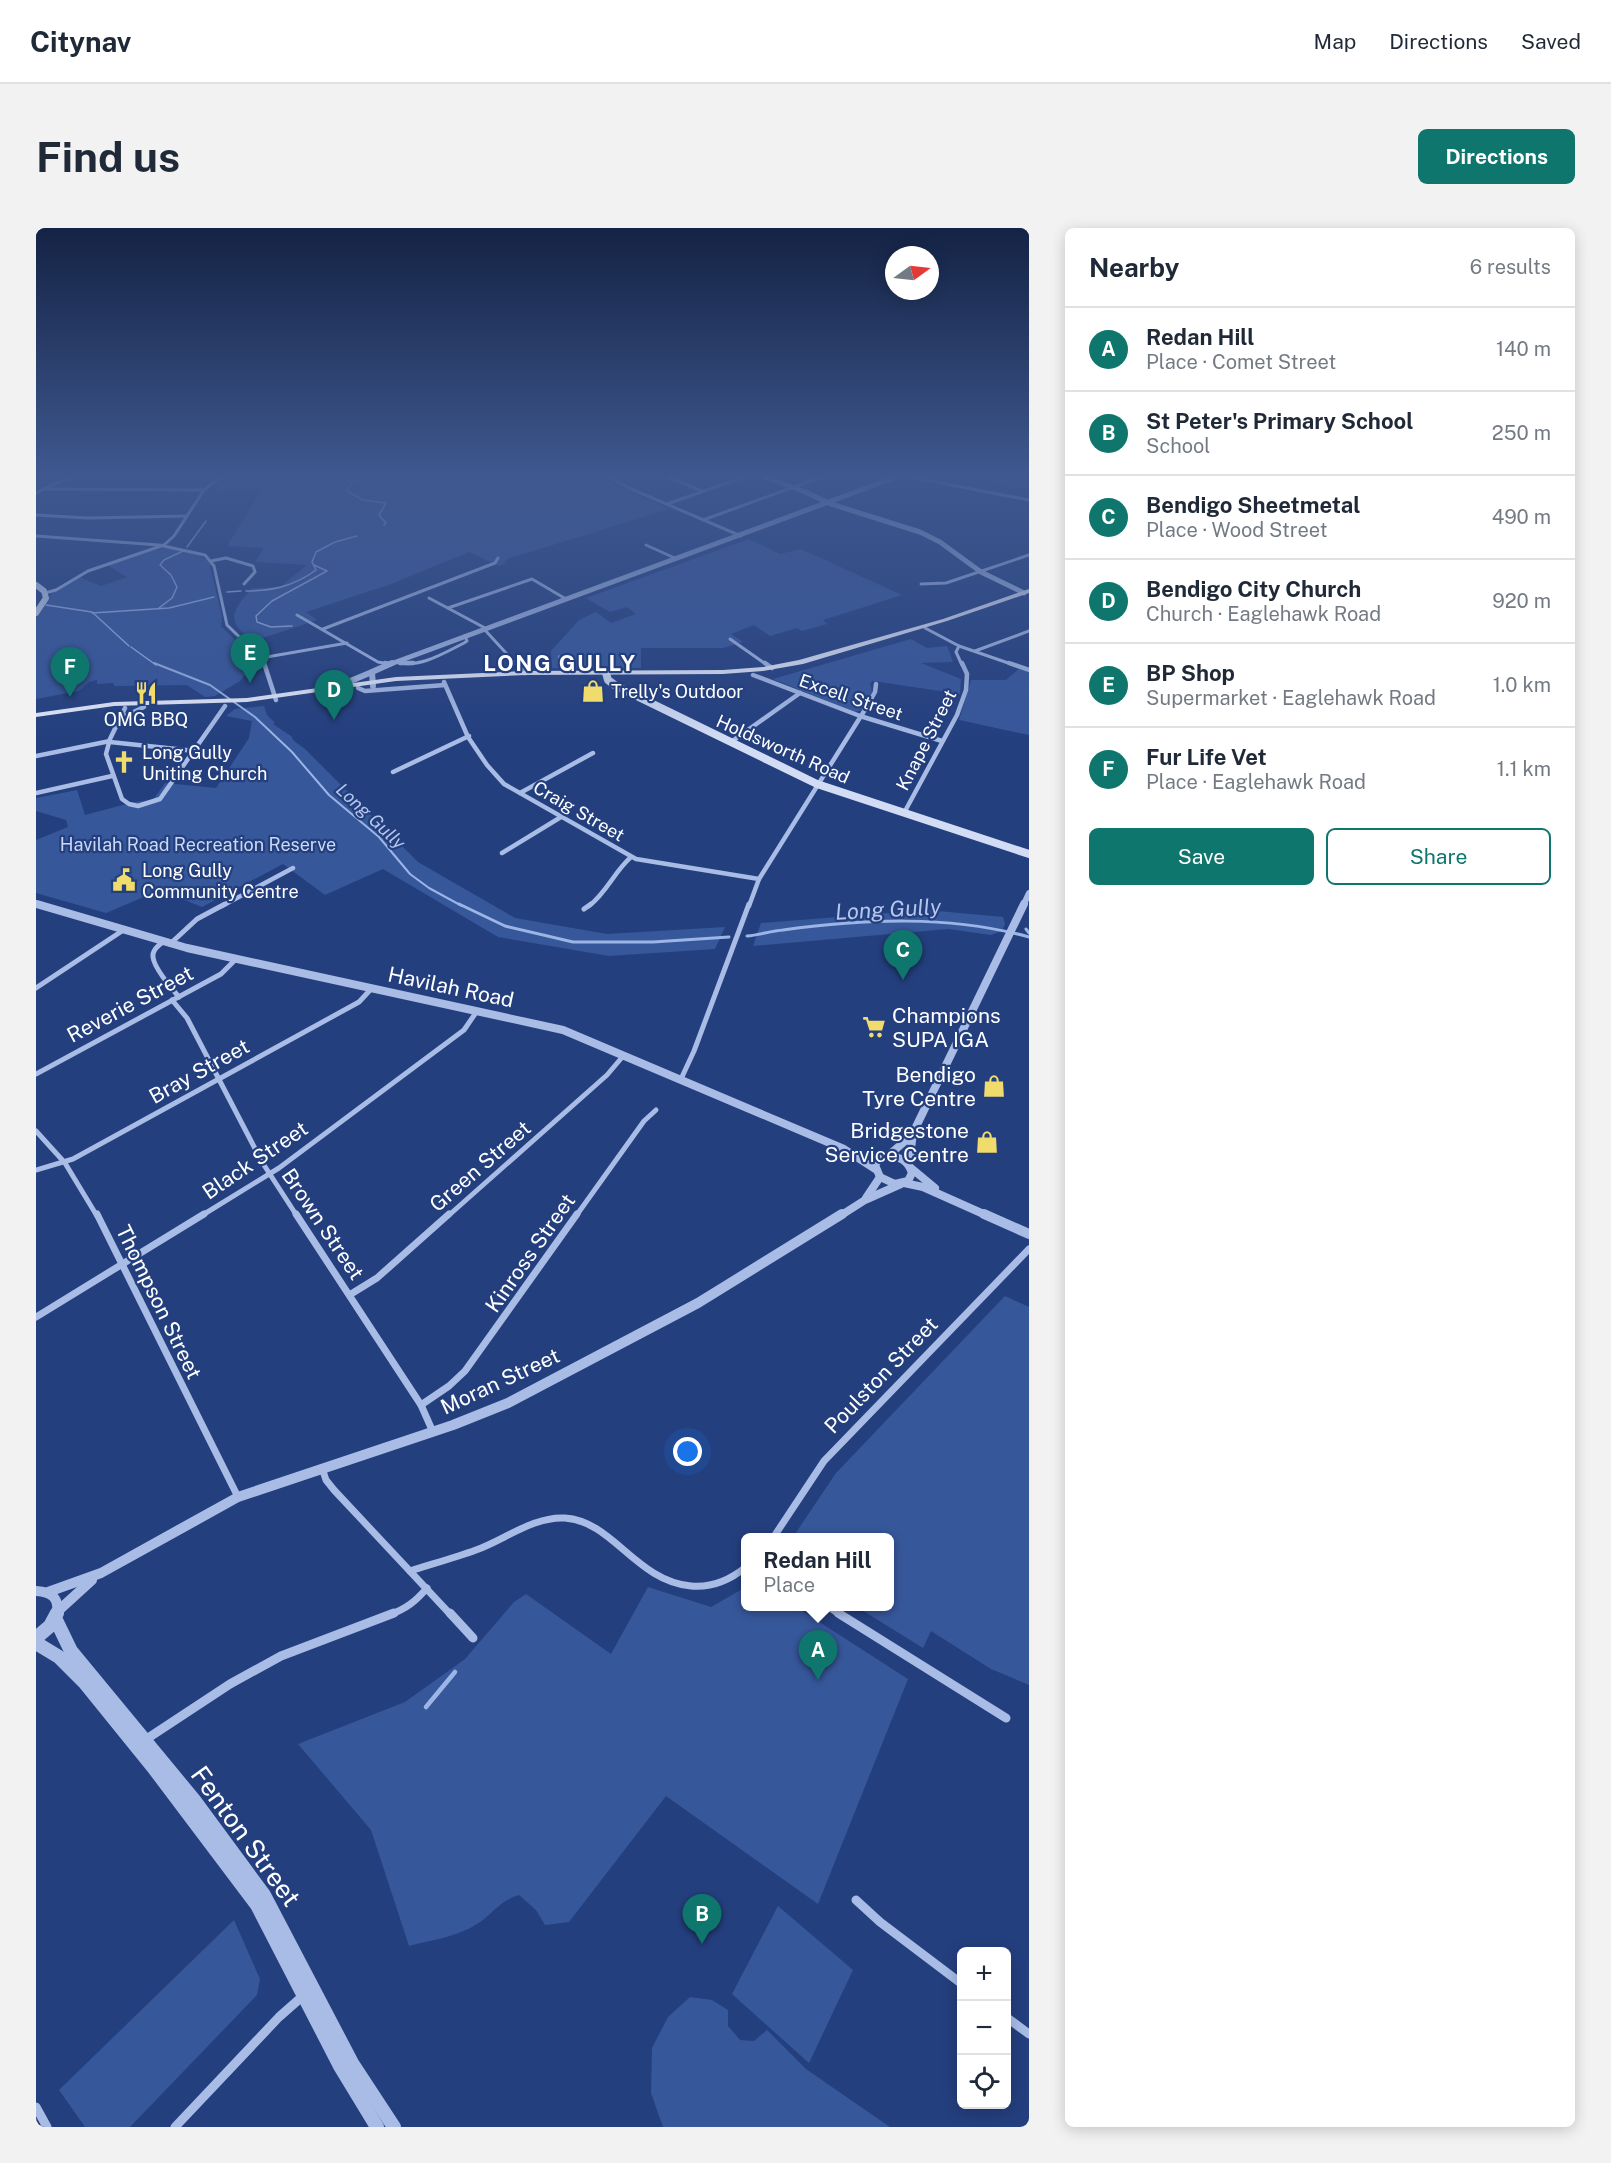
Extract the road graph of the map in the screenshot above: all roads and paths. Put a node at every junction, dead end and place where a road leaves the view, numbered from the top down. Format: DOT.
graph roads {
  1 [pos="103,566"];
  2 [pos="212,566"];
  3 [pos="253,566"];
  4 [pos="488,566"];
  5 [pos="659,566"];
  6 [pos="972,566"];
  7 [pos="999,566"];
  8 [pos="981,572"];
  9 [pos="244,584"];
  10 [pos="921,584"];
  11 [pos="36,585"];
  12 [pos="45,593"];
  13 [pos="1027,593"];
  14 [pos="429,598"];
  15 [pos="566,599"];
  16 [pos="448,608"];
  17 [pos="36,613"];
  18 [pos="297,615"];
  19 [pos="924,627"];
  20 [pos="485,628"];
  21 [pos="323,629"];
  22 [pos="1029,631"];
  23 [pos="465,636"];
  24 [pos="730,639"];
  25 [pos="347,643"];
  26 [pos="959,646"];
  27 [pos="975,651"];
  28 [pos="261,658"];
  29 [pos="395,663"];
  30 [pos="380,665"];
  31 [pos="772,668"];
  32 [pos="1029,670"];
  33 [pos="372,672"];
  34 [pos="525,673"];
  35 [pos="606,675"];
  36 [pos="753,675"];
  37 [pos="396,679"];
  38 [pos="382,683"];
  39 [pos="372,684"];
  40 [pos="444,684"];
  41 [pos="876,684"];
  42 [pos="341,685"];
  43 [pos="358,689"];
  44 [pos="800,693"];
  45 [pos="276,698"];
  46 [pos="232,704"];
  47 [pos="144,707"];
  48 [pos="126,708"];
  49 [pos="36,715"];
  50 [pos="860,716"];
  51 [pos="121,719"];
  52 [pos="36,720"];
  53 [pos="469,736"];
  54 [pos="942,741"];
  55 [pos="110,742"];
  56 [pos="731,742"];
  57 [pos="195,751"];
  58 [pos="593,753"];
  59 [pos="36,756"];
  60 [pos="393,772"];
  61 [pos="112,776"];
  62 [pos="817,784"];
  63 [pos="36,793"];
  64 [pos="520,793"];
  65 [pos="904,813"];
  66 [pos="561,817"];
  67 [pos="502,853"];
  68 [pos="1029,854"];
  69 [pos="631,857"];
  70 [pos="293,868"];
  71 [pos="759,879"];
  72 [pos="1029,893"];
  73 [pos="36,904"];
  74 [pos="584,909"];
  75 [pos="122,931"];
  76 [pos="166,943"];
  77 [pos="236,959"];
  78 [pos="36,988"];
  79 [pos="372,988"];
  80 [pos="179,997"];
  81 [pos="172,1000"];
  82 [pos="477,1011"];
  83 [pos="624,1055"];
  84 [pos="36,1074"];
  85 [pos="218,1079"];
  86 [pos="681,1079"];
  87 [pos="656,1110"];
  88 [pos="36,1131"];
  89 [pos="914,1133"];
  90 [pos="844,1149"];
  91 [pos="886,1156"];
  92 [pos="65,1163"];
  93 [pos="910,1166"];
  94 [pos="36,1170"];
  95 [pos="877,1173"];
  96 [pos="270,1174"];
  97 [pos="902,1183"];
  98 [pos="946,1197"];
  99 [pos="865,1200"];
  100 [pos="974,1210"];
  101 [pos="1029,1234"];
  102 [pos="1029,1240"];
  103 [pos="1029,1249"];
  104 [pos="122,1263"];
  105 [pos="351,1294"];
  106 [pos="36,1317"];
  107 [pos="421,1405"];
  108 [pos="433,1432"];
  109 [pos="322,1468"];
  110 [pos="238,1497"];
  111 [pos="776,1533"];
  112 [pos="741,1570"];
  113 [pos="410,1571"];
  114 [pos="101,1573"];
  115 [pos="427,1588"];
  116 [pos="42,1591"];
  117 [pos="835,1611"];
  118 [pos="57,1615"];
  119 [pos="36,1638"];
  120 [pos="473,1638"];
  121 [pos="36,1643"];
  122 [pos="1006,1718"];
  123 [pos="141,1744"];
  124 [pos="856,1900"];
  125 [pos="957,1980"];
  126 [pos="308,1992"];
  127 [pos="1011,2021"];
  128 [pos="1029,2034"];
  129 [pos="36,2107"];
  130 [pos="46,2127"];
  131 [pos="175,2127"];
  132 [pos="377,2127"];
  133 [pos="394,2127"];
  1 -- 12 [label="street"];
  2 -- 28 [label="street"];
  3 -- 9 [label="street"];
  4 -- 21 [label="street"];
  5 -- 15 [label="street"];
  6 -- 8 [label="street"];
  7 -- 8 [label="street"];
  8 -- 10 [label="street"];
  8 -- 13 [label="street"];
  11 -- 12 [label="main road"];
  12 -- 17 [label="main road"];
  13 -- 19 [label="main road"];
  14 -- 16 [label="street"];
  15 -- 16 [label="street"];
  15 -- 20 [label="street"];
  16 -- 20 [label="street"];
  18 -- 21 [label="street"];
  19 -- 26 [label="street"];
  19 -- 31 [label="main road"];
  19 -- 36 [label="main road"];
  20 -- 23 [label="street"];
  20 -- 34 [label="street"];
  21 -- 25 [label="street"];
  22 -- 27 [label="street"];
  23 -- 29 [label="street"];
  23 -- 29 [label="street"];
  24 -- 31 [label="street"];
  25 -- 28 [label="street"];
  25 -- 30 [label="street"];
  26 -- 27 [label="street"];
  26 -- 54 [label="street, Knape Street"];
  27 -- 32 [label="street"];
  28 -- 45 [label="street"];
  29 -- 30 [label="street"];
  29 -- 38 [label="street"];
  30 -- 33 [label="street"];
  31 -- 35 [label="main road"];
  33 -- 39 [label="street"];
  33 -- 42 [label="street"];
  34 -- 35 [label="main road"];
  34 -- 37 [label="main road"];
  35 -- 36 [label="main road"];
  35 -- 40 [label="main road"];
  35 -- 56 [label="main road, Holdsworth Road"];
  36 -- 44 [label="street, Excell Street"];
  37 -- 38 [label="main road"];
  37 -- 40 [label="main road"];
  38 -- 39 [label="main road"];
  38 -- 40 [label="main road"];
  39 -- 42 [label="main road"];
  39 -- 43 [label="main road"];
  40 -- 43 [label="street"];
  40 -- 53 [label="street, Craig Street"];
  41 -- 50 [label="street"];
  42 -- 45 [label="main road"];
  43 -- 45 [label="main road"];
  44 -- 50 [label="street, Excell Street"];
  44 -- 56 [label="street"];
  45 -- 46 [label="main road"];
  46 -- 47 [label="main road"];
  46 -- 49 [label="main road"];
  46 -- 57 [label="street"];
  47 -- 48 [label="main road"];
  47 -- 51 [label="street"];
  48 -- 51 [label="street"];
  48 -- 52 [label="main road"];
  50 -- 54 [label="street, Excell Street"];
  50 -- 62 [label="street"];
  51 -- 55 [label="street"];
  53 -- 60 [label="street"];
  53 -- 64 [label="street, Craig Street"];
  54 -- 65 [label="street, Knape Street"];
  55 -- 57 [label="street"];
  55 -- 59 [label="street"];
  55 -- 61 [label="street"];
  56 -- 62 [label="main road, Holdsworth Road"];
  57 -- 61 [label="street"];
  58 -- 64 [label="street"];
  61 -- 63 [label="street"];
  62 -- 65 [label="main road, Holdsworth Road"];
  62 -- 71 [label="street"];
  64 -- 66 [label="street, Craig Street"];
  65 -- 68 [label="main road, Holdsworth Road"];
  66 -- 67 [label="street"];
  66 -- 69 [label="street, Craig Street"];
  69 -- 71 [label="street, Craig Street"];
  69 -- 74 [label="street"];
  70 -- 76 [label="street"];
  71 -- 86 [label="street"];
  72 -- 89 [label="street"];
  73 -- 75 [label="street, Havilah Road"];
  75 -- 76 [label="street, Havilah Road"];
  75 -- 78 [label="street"];
  76 -- 77 [label="street, Havilah Road"];
  76 -- 80 [label="street"];
  77 -- 79 [label="street, Havilah Road"];
  77 -- 80 [label="street, Reverie Street"];
  79 -- 82 [label="street, Havilah Road"];
  79 -- 85 [label="street, Bray Street"];
  80 -- 81 [label="street, Reverie Street"];
  81 -- 84 [label="street, Reverie Street"];
  81 -- 85 [label="street, Brown Street"];
  82 -- 83 [label="street, Havilah Road"];
  82 -- 96 [label="street, Black Street"];
  83 -- 86 [label="street, Havilah Road"];
  83 -- 105 [label="street, Green Street"];
  85 -- 92 [label="street, Bray Street"];
  85 -- 96 [label="street, Brown Street"];
  86 -- 90 [label="street, Havilah Road"];
  87 -- 107 [label="street, Kinross Street"];
  88 -- 92 [label="street, Thompson Street"];
  89 -- 91 [label="street"];
  89 -- 93 [label="street"];
  90 -- 91 [label="street, Havilah Road"];
  90 -- 95 [label="street, Havilah Road"];
  91 -- 93 [label="street"];
  91 -- 95 [label="street"];
  92 -- 94 [label="street, Bray Street"];
  92 -- 104 [label="street, Thompson Street"];
  93 -- 97 [label="street"];
  93 -- 98 [label="street"];
  95 -- 97 [label="street"];
  95 -- 99 [label="street, Moran Street"];
  96 -- 104 [label="street, Black Street"];
  96 -- 105 [label="street, Brown Street"];
  97 -- 98 [label="street"];
  97 -- 99 [label="street, Moran Street"];
  98 -- 100 [label="street"];
  99 -- 108 [label="street, Moran Street"];
  100 -- 101 [label="street"];
  100 -- 102 [label="street"];
  103 -- 111 [label="street, Poulston Street"];
  104 -- 106 [label="street, Black Street"];
  104 -- 110 [label="street, Thompson Street"];
  105 -- 107 [label="street, Brown Street"];
  107 -- 108 [label="street, Brown Street"];
  108 -- 109 [label="street, Moran Street"];
  109 -- 110 [label="street, Moran Street"];
  109 -- 113 [label="street"];
  110 -- 114 [label="street, Moran Street"];
  112 -- 113 [label="street"];
  113 -- 115 [label="street"];
  114 -- 116 [label="street, Moran Street"];
  114 -- 118 [label="street, Moran Street"];
  115 -- 120 [label="street"];
  115 -- 123 [label="street"];
  116 -- 118 [label="street, Fenton Street"];
  117 -- 122 [label="street"];
  118 -- 119 [label="street, Moran Street"];
  118 -- 123 [label="street, Fenton Street"];
  121 -- 123 [label="street, Fenton Street"];
  123 -- 126 [label="street, Fenton Street"];
  124 -- 125 [label="street"];
  126 -- 131 [label="street"];
  126 -- 132 [label="street, Fenton Street"];
  126 -- 133 [label="street, Fenton Street"];
  127 -- 128 [label="street"];
  129 -- 130 [label="street"];
}
